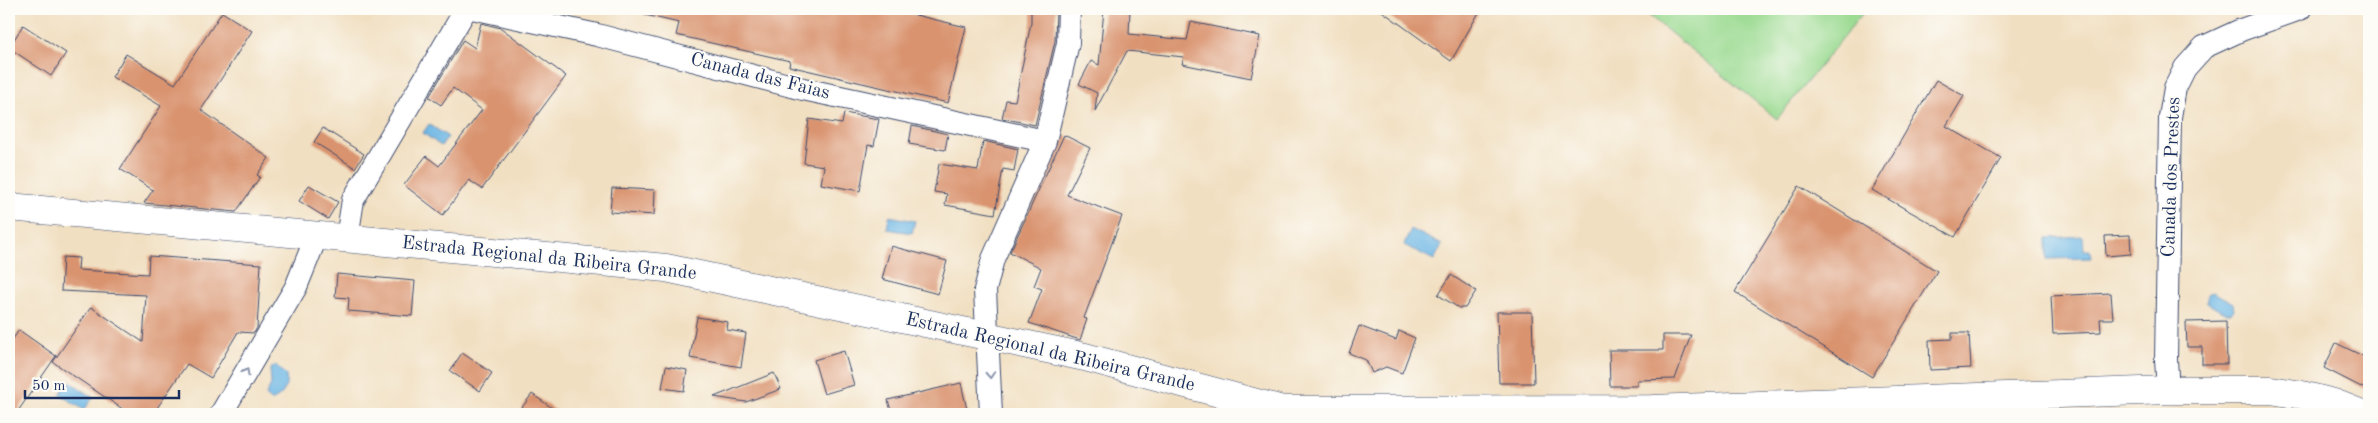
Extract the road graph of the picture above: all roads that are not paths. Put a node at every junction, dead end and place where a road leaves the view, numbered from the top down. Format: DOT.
graph roads {
  1 [pos="466,9"];
  2 [pos="477,9"];
  3 [pos="1069,9"];
  4 [pos="2300,9"];
  5 [pos="1045,141"];
  6 [pos="9,207"];
  7 [pos="316,235"];
  8 [pos="346,238"];
  9 [pos="988,337"];
  10 [pos="2168,390"];
  11 [pos="1652,412"];
  12 [pos="221,414"];
  13 [pos="991,414"];
  14 [pos="2362,414"];
  1 -- 8 [label="street"];
  2 -- 5 [label="street, Canada das Faias"];
  3 -- 5 [label="street"];
  4 -- 10 [label="street, Canada dos Prestes"];
  5 -- 9 [label="street"];
  6 -- 7 [label="main road, Estrada Regional da Ribeira Grande"];
  7 -- 8 [label="main road, Estrada Regional da Ribeira Grande"];
  12 -- 7 [label="street, one-way"];
  8 -- 9 [label="main road, Estrada Regional da Ribeira Grande"];
  9 -- 11 [label="main road, Estrada Regional da Ribeira Grande"];
  9 -- 13 [label="street, one-way"];
  10 -- 11 [label="main road, Estrada Regional da Ribeira Grande"];
  10 -- 14 [label="main road, Estrada Regional da Ribeira Grande"];
}
